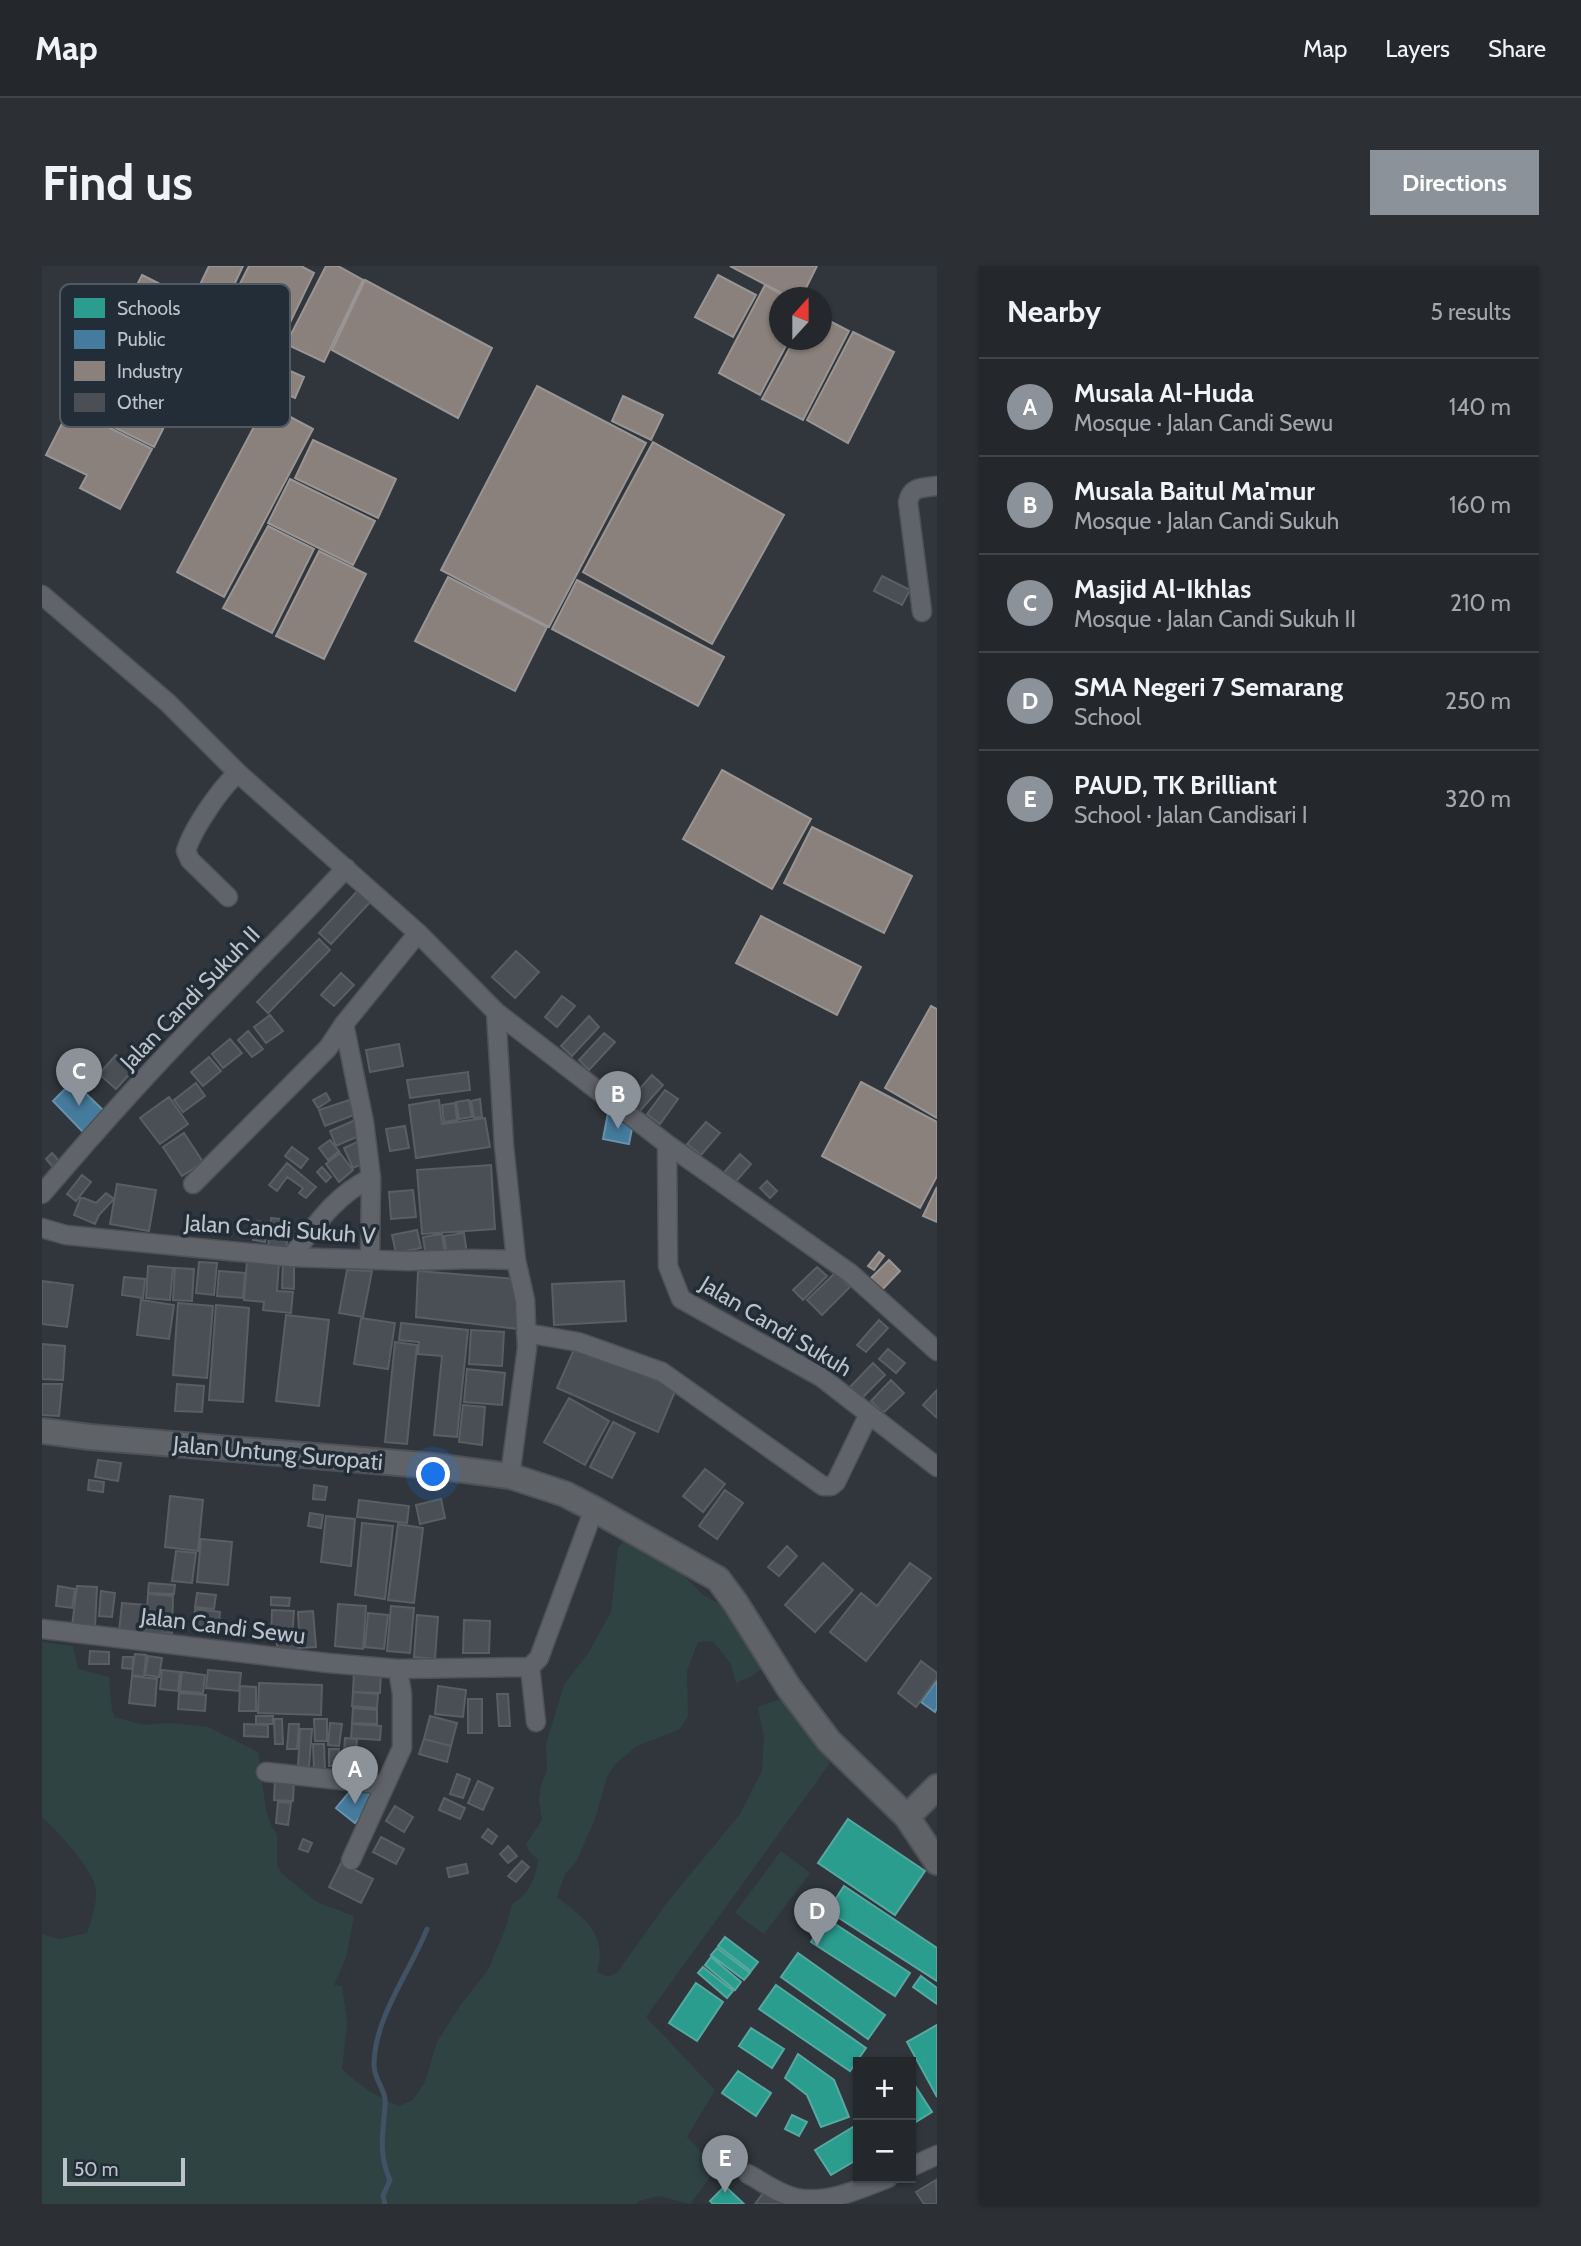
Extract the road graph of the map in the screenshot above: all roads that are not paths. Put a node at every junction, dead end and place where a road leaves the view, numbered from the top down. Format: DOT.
graph roads {
  1 [pos="937,486"];
  2 [pos="42,595"];
  3 [pos="922,612"];
  4 [pos="239,773"];
  5 [pos="346,868"];
  6 [pos="228,897"];
  7 [pos="418,933"];
  8 [pos="496,1012"];
  9 [pos="344,1024"];
  10 [pos="667,1143"];
  11 [pos="371,1178"];
  12 [pos="193,1184"];
  13 [pos="42,1194"];
  14 [pos="42,1228"];
  15 [pos="291,1257"];
  16 [pos="370,1260"];
  17 [pos="516,1260"];
  18 [pos="526,1333"];
  19 [pos="937,1351"];
  20 [pos="869,1414"];
  21 [pos="42,1431"];
  22 [pos="937,1467"];
  23 [pos="510,1476"];
  24 [pos="594,1509"];
  25 [pos="42,1629"];
  26 [pos="530,1667"];
  27 [pos="398,1669"];
  28 [pos="536,1722"];
  29 [pos="266,1772"];
  30 [pos="385,1784"];
  31 [pos="937,1787"];
  32 [pos="907,1817"];
  33 [pos="351,1860"];
  34 [pos="937,1862"];
  35 [pos="937,2155"];
  36 [pos="916,2166"];
  37 [pos="748,2174"];
  38 [pos="876,2183"];
  1 -- 3 [label="street"];
  2 -- 4 [label="street"];
  4 -- 5 [label="street"];
  4 -- 6 [label="street"];
  5 -- 7 [label="street"];
  5 -- 13 [label="street, Jalan Candi Sukuh II"];
  7 -- 8 [label="street"];
  7 -- 9 [label="street"];
  8 -- 10 [label="street"];
  8 -- 17 [label="street"];
  9 -- 11 [label="street"];
  9 -- 12 [label="street"];
  10 -- 19 [label="street"];
  10 -- 20 [label="street, Jalan Candi Sukuh"];
  11 -- 15 [label="street"];
  11 -- 16 [label="street"];
  14 -- 15 [label="street, Jalan Candi Sukuh V"];
  15 -- 16 [label="street, Jalan Candi Sukuh V"];
  16 -- 17 [label="street, Jalan Candi Sukuh V"];
  17 -- 18 [label="street"];
  18 -- 20 [label="street"];
  18 -- 23 [label="street"];
  20 -- 22 [label="street, Jalan Candi Sukuh"];
  21 -- 23 [label="main road, Jalan Untung Suropati"];
  23 -- 24 [label="main road, Jalan Untung Suropati"];
  24 -- 26 [label="street"];
  24 -- 32 [label="main road, Jalan Untung Suropati"];
  25 -- 27 [label="street, Jalan Candi Sewu"];
  26 -- 27 [label="street, Jalan Candi Sewu"];
  26 -- 28 [label="street"];
  27 -- 30 [label="street"];
  29 -- 30 [label="street"];
  30 -- 33 [label="street"];
  31 -- 32 [label="main road"];
  32 -- 34 [label="main road, Jalan Untung Suropati"];
  35 -- 36 [label="street"];
  37 -- 38 [label="street"];
}
